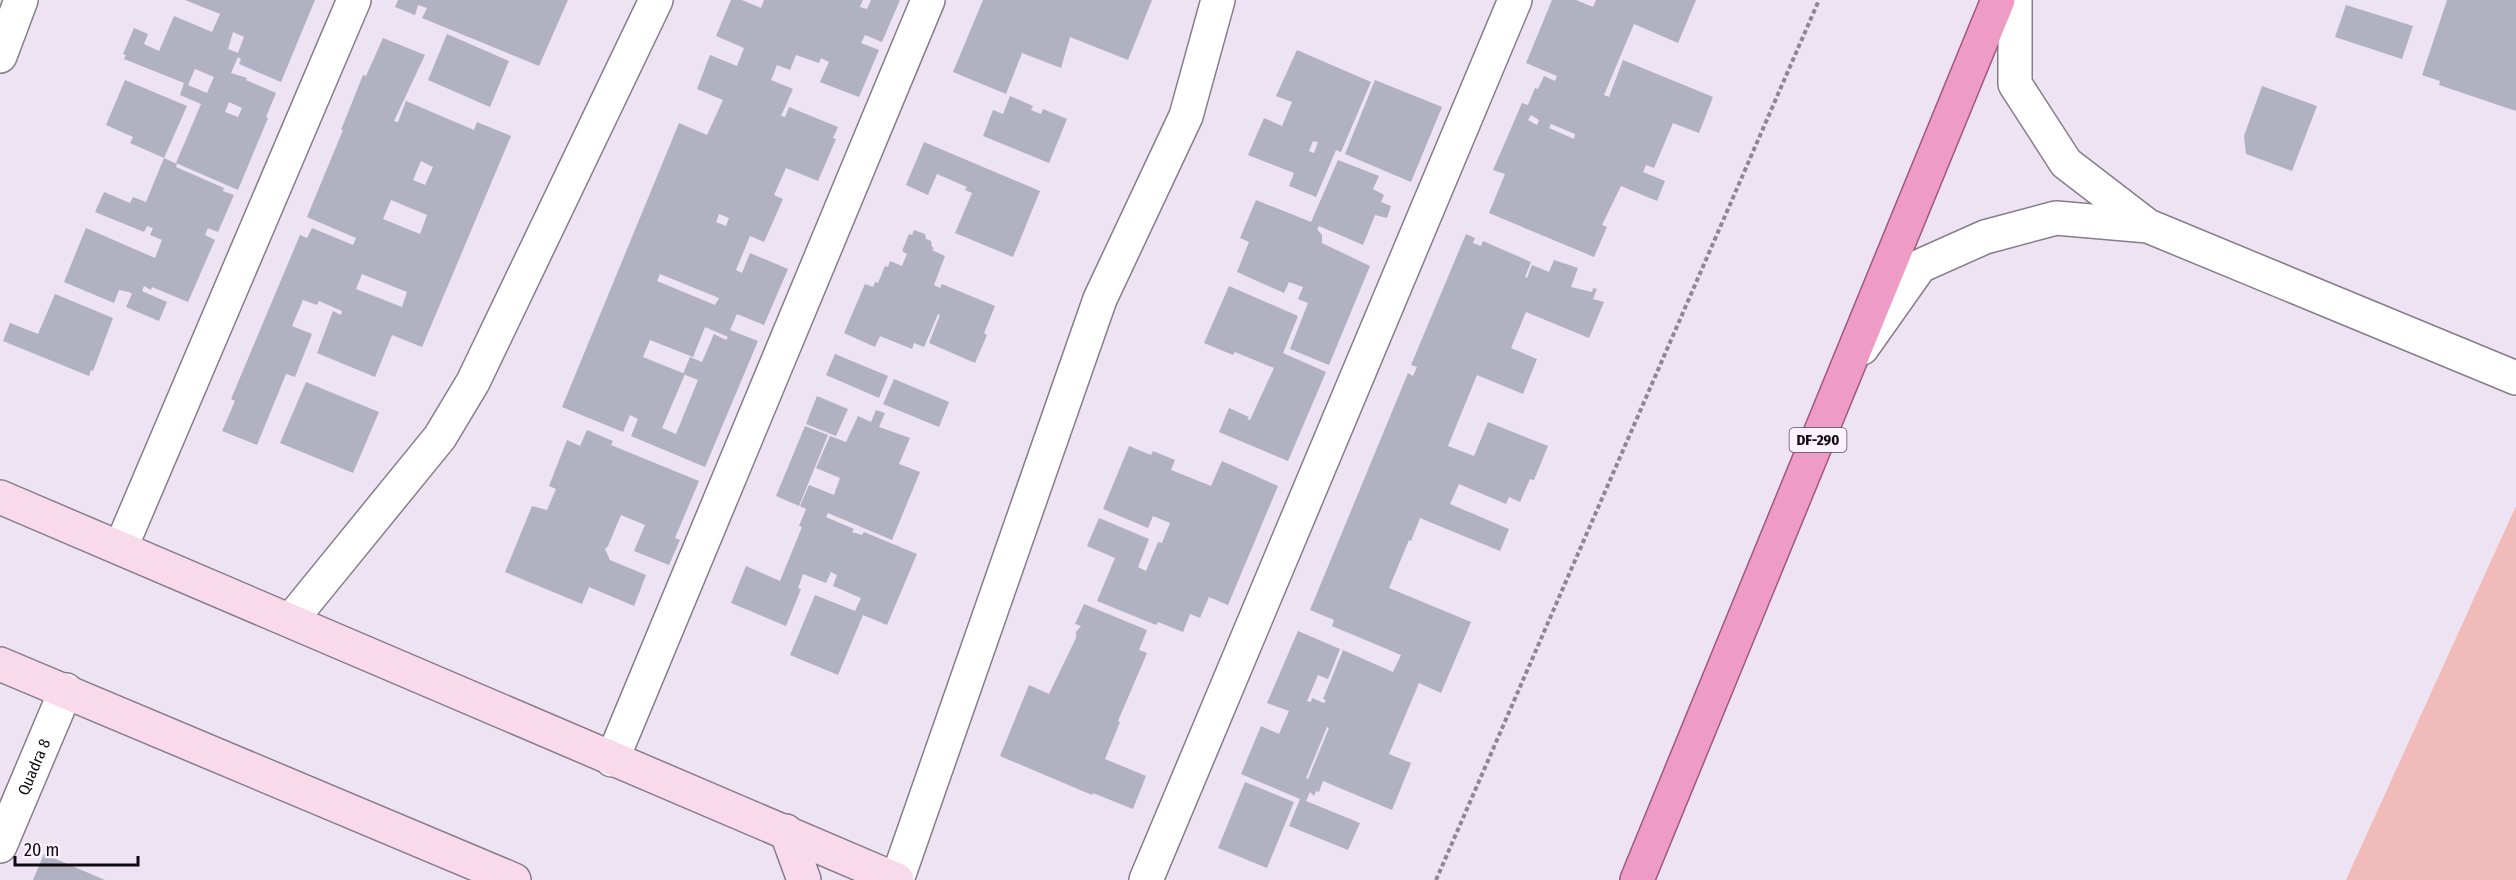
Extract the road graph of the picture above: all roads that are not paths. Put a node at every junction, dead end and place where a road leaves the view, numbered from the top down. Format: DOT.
graph roads {
  1 [pos="21,0"];
  2 [pos="354,0"];
  3 [pos="656,0"];
  4 [pos="927,0"];
  5 [pos="1218,0"];
  6 [pos="1515,0"];
  7 [pos="1998,0"];
  8 [pos="2015,0"];
  9 [pos="0,56"];
  10 [pos="2148,226"];
  11 [pos="1846,370"];
  12 [pos="2516,378"];
  13 [pos="0,497"];
  14 [pos="121,547"];
  15 [pos="291,620"];
  16 [pos="0,664"];
  17 [pos="66,690"];
  18 [pos="612,759"];
  19 [pos="786,831"];
  20 [pos="0,846"];
  21 [pos="514,880"];
  22 [pos="804,880"];
  23 [pos="897,880"];
  24 [pos="1146,880"];
  25 [pos="1637,880"];
  1 -- 9 [label="street"];
  2 -- 14 [label="street"];
  3 -- 15 [label="street"];
  4 -- 18 [label="street"];
  5 -- 23 [label="street"];
  6 -- 24 [label="street"];
  7 -- 11 [label="highway, DF-290"];
  8 -- 10 [label="street"];
  10 -- 11 [label="street"];
  10 -- 12 [label="street"];
  11 -- 25 [label="highway, DF-290"];
  13 -- 14 [label="main road"];
  14 -- 15 [label="main road"];
  15 -- 18 [label="main road"];
  16 -- 17 [label="main road"];
  17 -- 20 [label="street, Quadra 8"];
  17 -- 21 [label="main road"];
  18 -- 19 [label="main road"];
  19 -- 22 [label="main road"];
  19 -- 23 [label="main road"];
}
